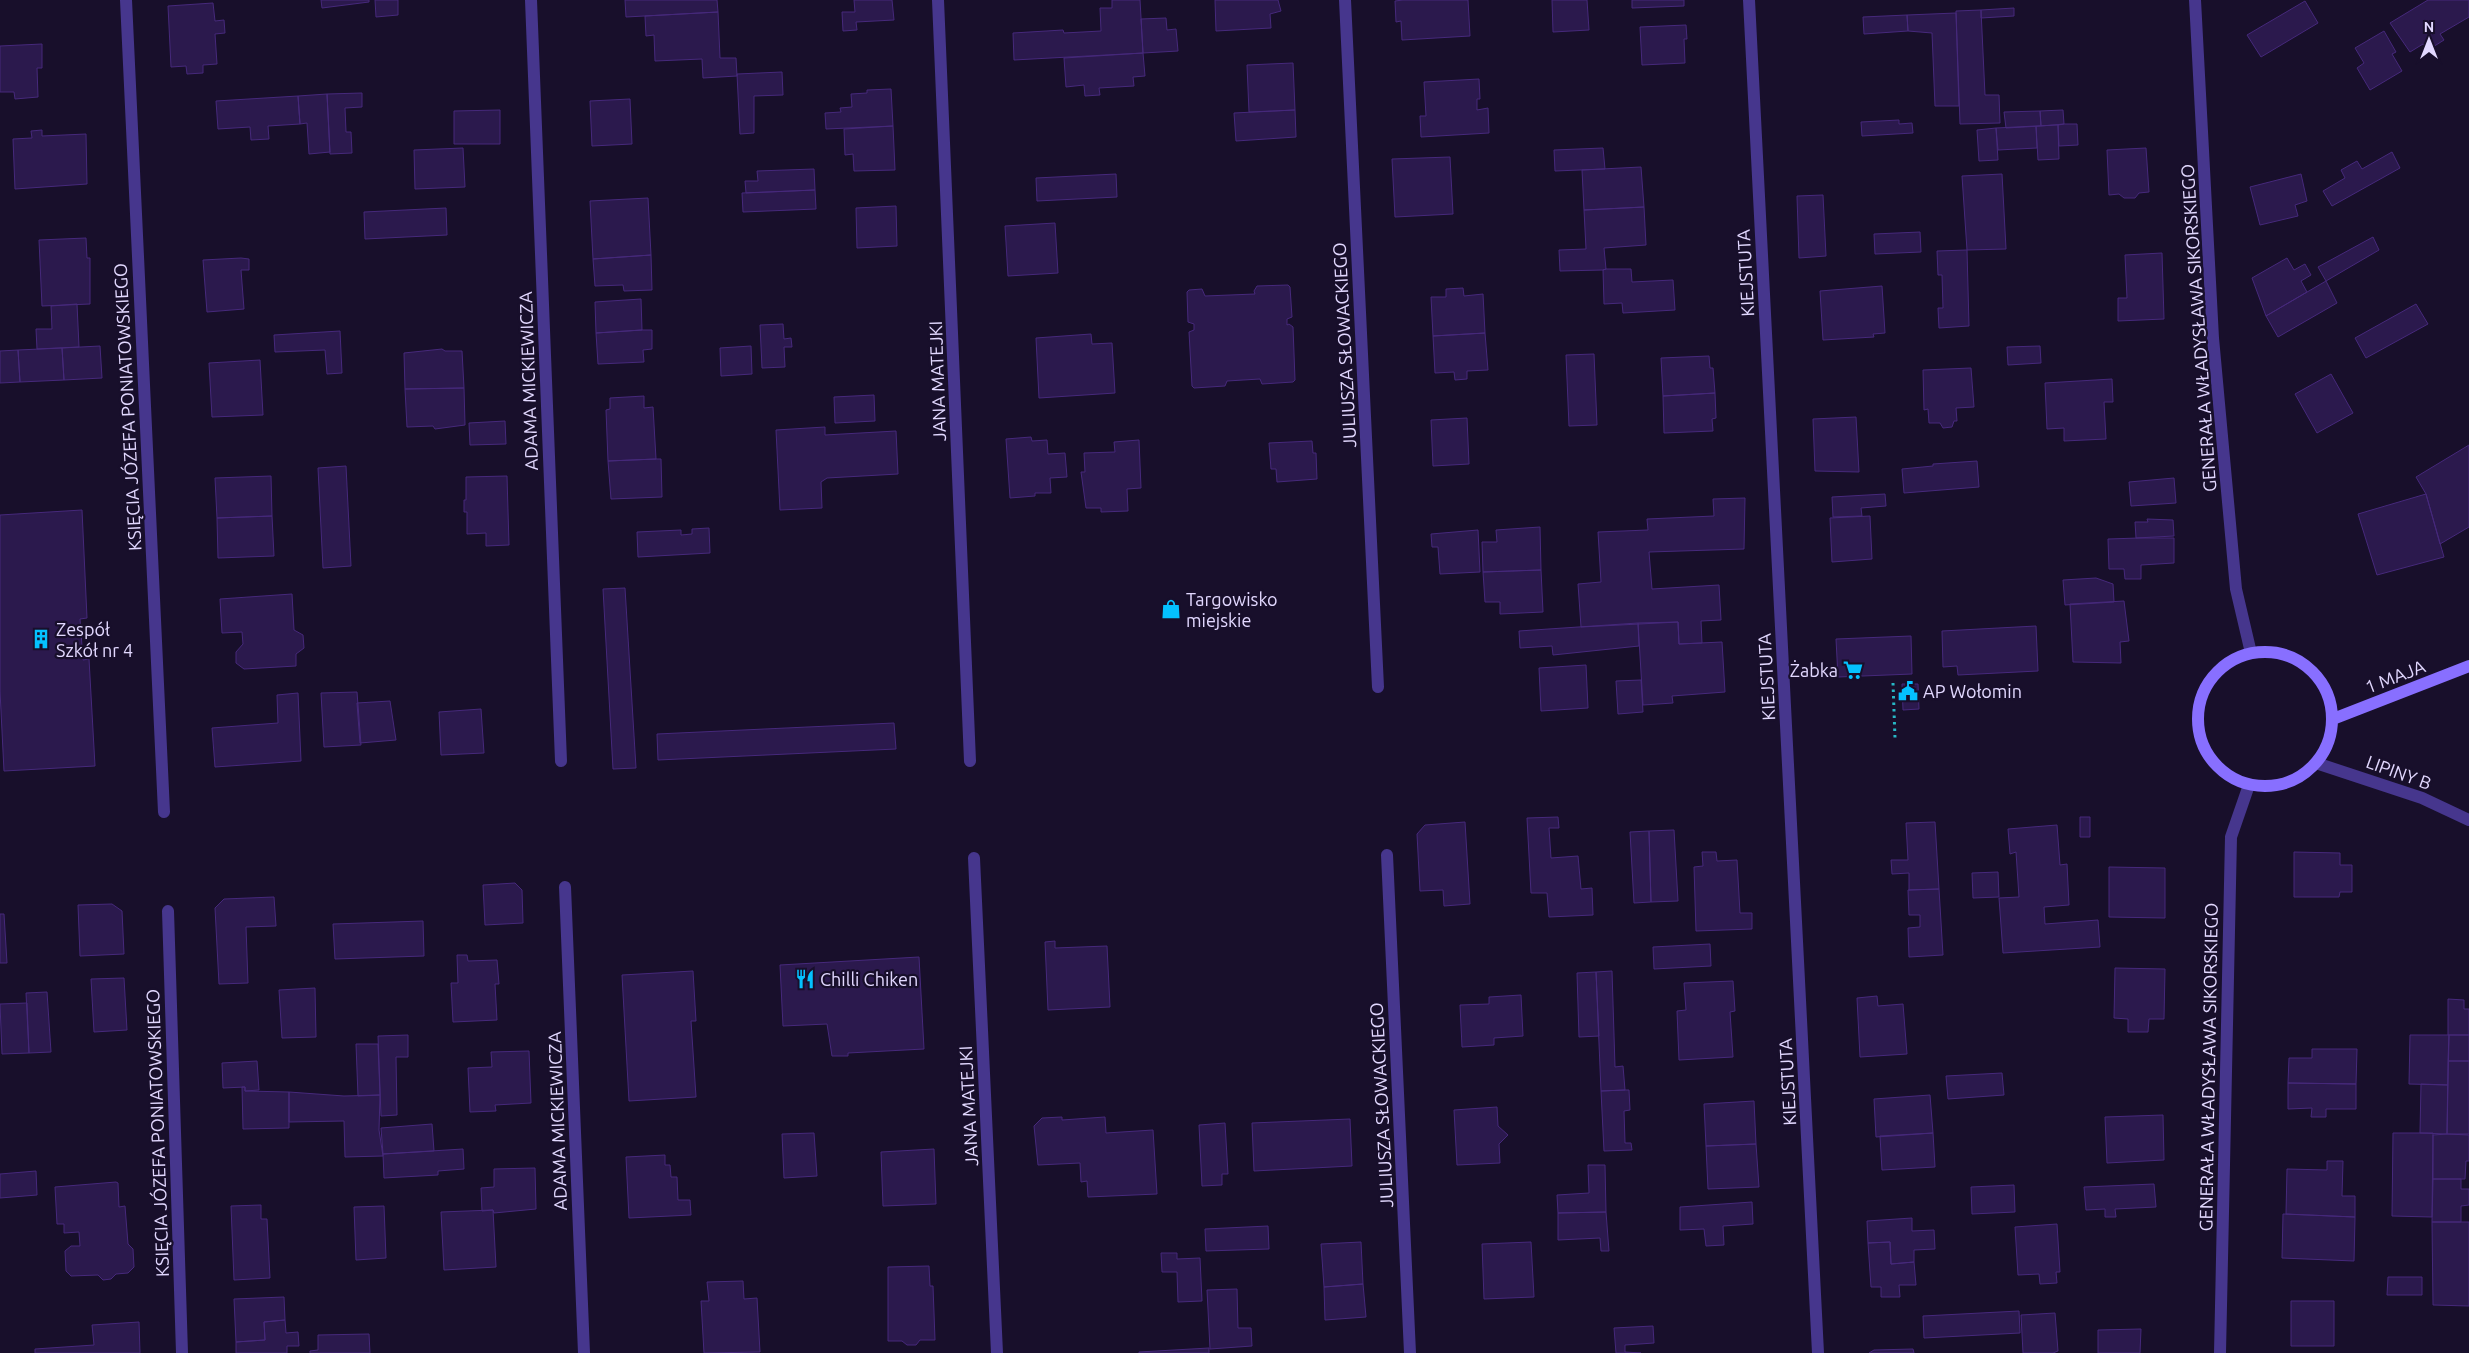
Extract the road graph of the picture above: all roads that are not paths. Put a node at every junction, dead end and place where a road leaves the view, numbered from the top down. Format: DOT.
graph roads {
  1 [pos="126,0"];
  2 [pos="531,0"];
  3 [pos="938,0"];
  4 [pos="1345,0"];
  5 [pos="1749,0"];
  6 [pos="2195,0"];
  7 [pos="2251,653"];
  8 [pos="2469,666"];
  9 [pos="1378,687"];
  10 [pos="2333,719"];
  11 [pos="561,761"];
  12 [pos="970,761"];
  13 [pos="2316,763"];
  14 [pos="2250,784"];
  15 [pos="164,812"];
  16 [pos="2469,820"];
  17 [pos="1387,855"];
  18 [pos="974,858"];
  19 [pos="565,887"];
  20 [pos="168,912"];
  21 [pos="182,1353"];
  22 [pos="584,1353"];
  23 [pos="998,1353"];
  24 [pos="1410,1353"];
  25 [pos="1818,1353"];
  26 [pos="2220,1353"];
  1 -- 15 [label="street, KSIĘCIA JÓZEFA PONIATOWSKIEGO"];
  2 -- 11 [label="street, ADAMA MICKIEWICZA"];
  3 -- 12 [label="street, JANA MATEJKI"];
  4 -- 9 [label="street, JULIUSZA SŁOWACKIEGO"];
  5 -- 25 [label="street, KIEJSTUTA"];
  6 -- 7 [label="street, GENERAŁA WŁADYSŁAWA SIKORSKIEGO"];
  7 -- 10 [label="main road"];
  7 -- 14 [label="main road"];
  8 -- 10 [label="main road, 1 MAJA"];
  10 -- 13 [label="main road"];
  13 -- 14 [label="main road"];
  13 -- 16 [label="street, LIPINY B"];
  14 -- 26 [label="street, GENERAŁA WŁADYSŁAWA SIKORSKIEGO"];
  17 -- 24 [label="street, JULIUSZA SŁOWACKIEGO"];
  18 -- 23 [label="street, JANA MATEJKI"];
  19 -- 22 [label="street, ADAMA MICKIEWICZA"];
  20 -- 21 [label="street, KSIĘCIA JÓZEFA PONIATOWSKIEGO"];
}
